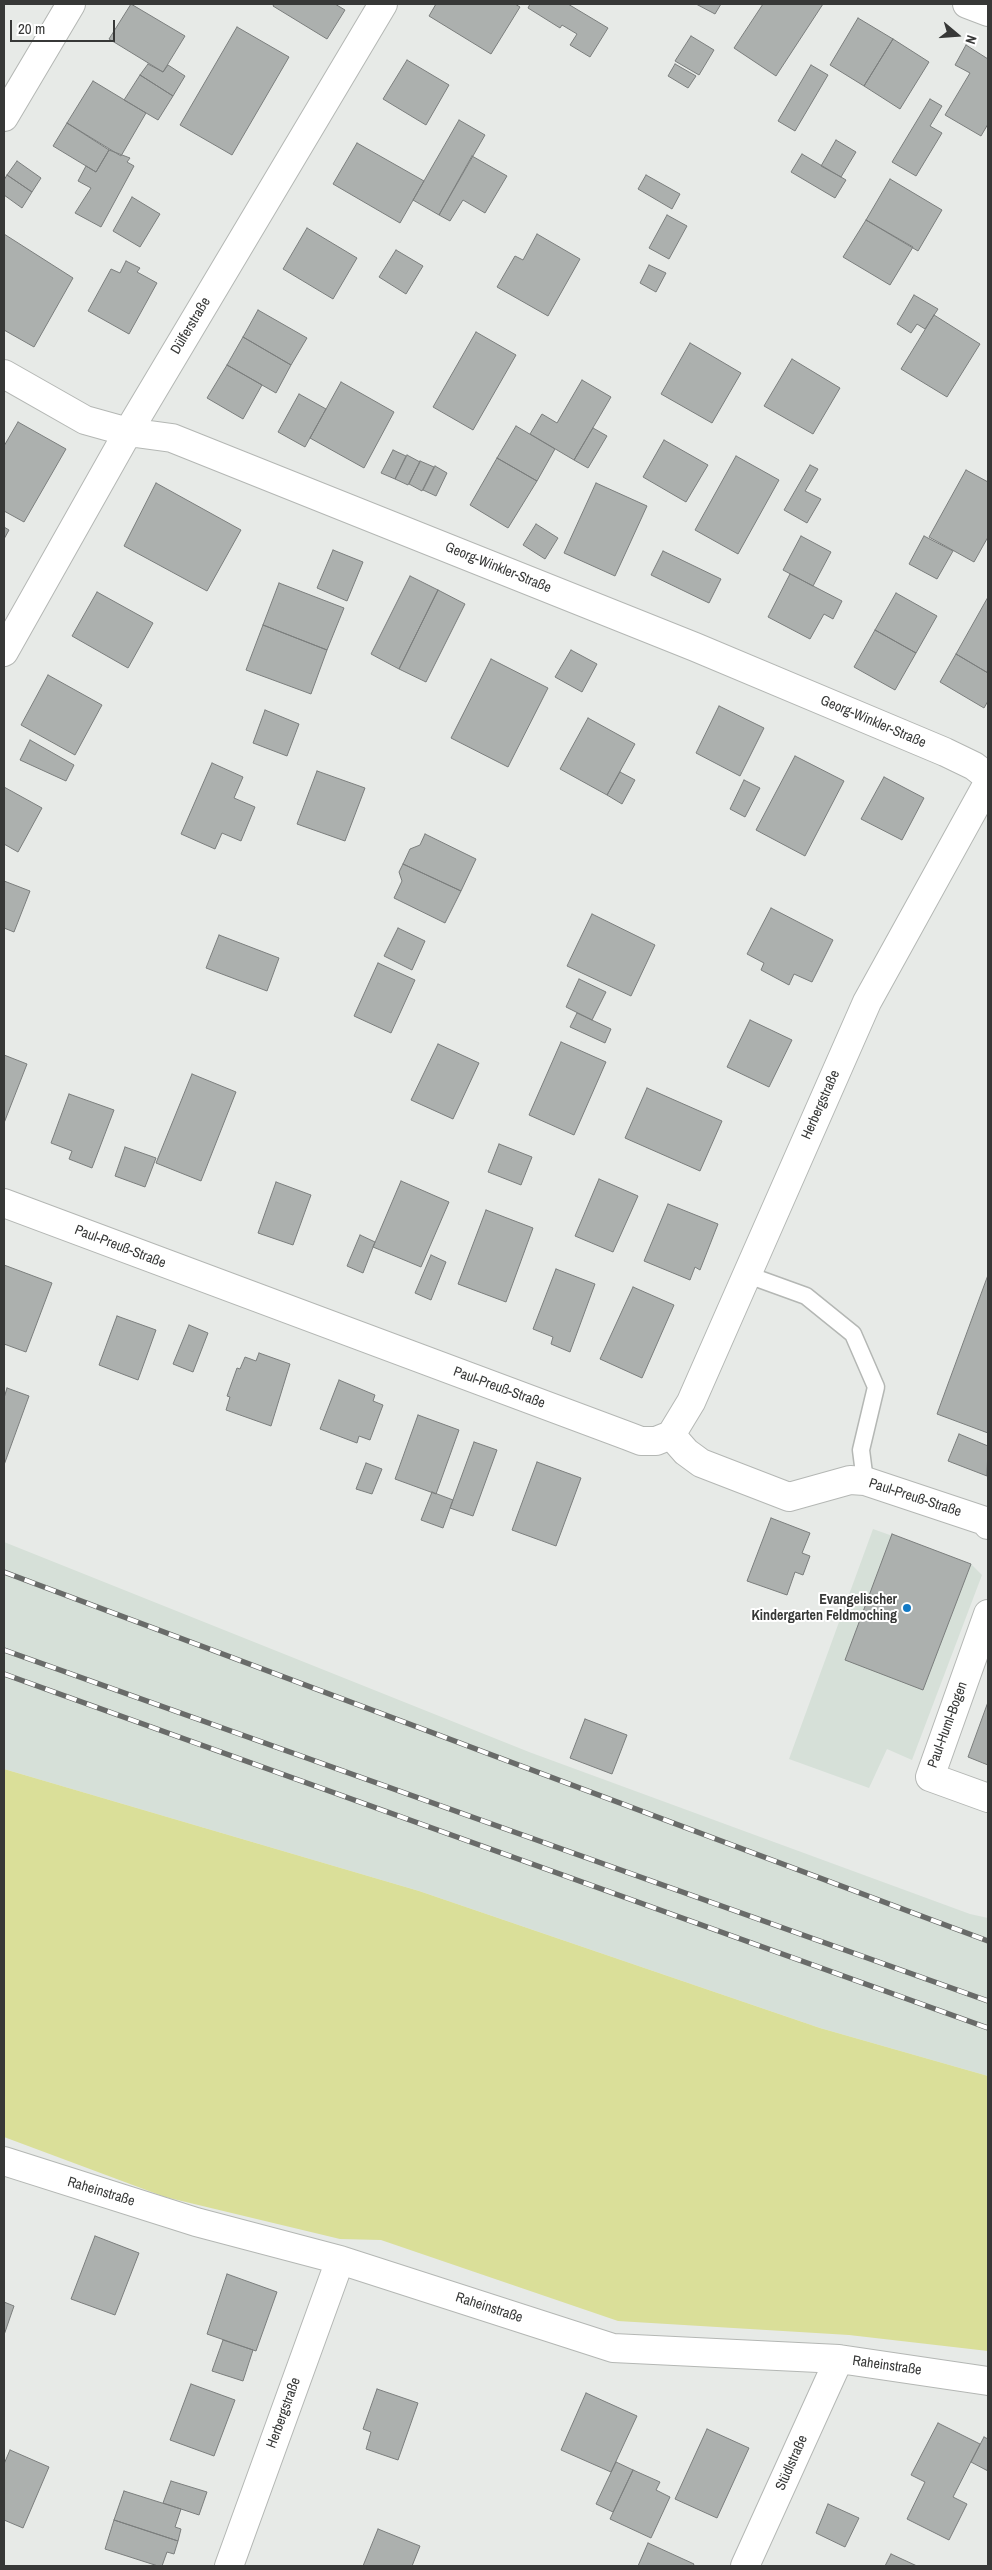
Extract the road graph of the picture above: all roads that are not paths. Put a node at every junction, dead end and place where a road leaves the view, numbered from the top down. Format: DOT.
graph roads {
  1 [pos="71,4"];
  2 [pos="383,4"];
  3 [pos="967,4"];
  4 [pos="988,12"];
  5 [pos="4,117"];
  6 [pos="4,374"];
  7 [pos="128,432"];
  8 [pos="4,652"];
  9 [pos="988,777"];
  10 [pos="988,783"];
  11 [pos="4,1204"];
  12 [pos="748,1274"];
  13 [pos="671,1435"];
  14 [pos="865,1481"];
  15 [pos="988,1525"];
  16 [pos="988,1614"];
  17 [pos="988,1798"];
  18 [pos="4,2161"];
  19 [pos="340,2260"];
  20 [pos="838,2359"];
  21 [pos="988,2381"];
  22 [pos="229,2566"];
  23 [pos="745,2566"];
  1 -- 5 [label="street"];
  2 -- 7 [label="street, Dülferstraße"];
  3 -- 4 [label="street"];
  6 -- 7 [label="street, Georg-Winkler-Straße"];
  7 -- 8 [label="street, Dülferstraße"];
  7 -- 9 [label="street, Georg-Winkler-Straße"];
  10 -- 12 [label="street, Herbergstraße"];
  11 -- 13 [label="street, Paul-Preuß-Straße"];
  12 -- 13 [label="street, Herbergstraße"];
  12 -- 14 [label="lane"];
  13 -- 14 [label="street, Paul-Preuß-Straße"];
  14 -- 15 [label="street, Paul-Preuß-Straße"];
  16 -- 17 [label="street, Paul-Huml-Bogen"];
  18 -- 19 [label="street, Raheinstraße"];
  19 -- 20 [label="street, Raheinstraße"];
  19 -- 22 [label="street, Herbergstraße"];
  20 -- 21 [label="street, Raheinstraße"];
  20 -- 23 [label="street, Stüdlstraße"];
}
